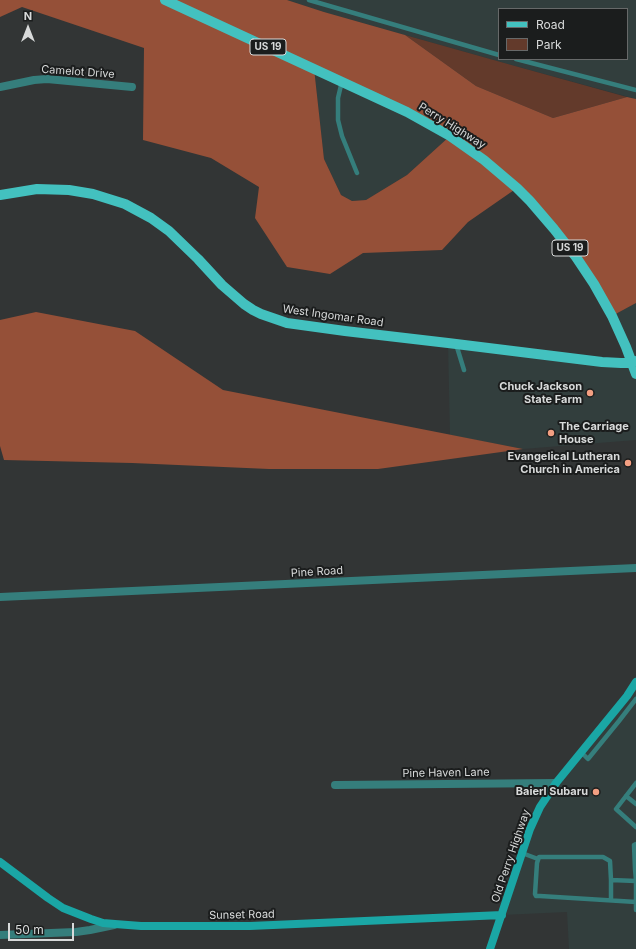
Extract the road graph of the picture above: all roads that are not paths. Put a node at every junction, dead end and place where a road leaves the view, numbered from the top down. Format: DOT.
graph roads {
  1 [pos="165,0"];
  2 [pos="309,0"];
  3 [pos="498,55"];
  4 [pos="520,60"];
  5 [pos="342,81"];
  6 [pos="0,87"];
  7 [pos="132,87"];
  8 [pos="636,90"];
  9 [pos="357,173"];
  10 [pos="0,195"];
  11 [pos="456,344"];
  12 [pos="634,362"];
  13 [pos="464,370"];
  14 [pos="636,374"];
  15 [pos="636,568"];
  16 [pos="0,597"];
  17 [pos="636,682"];
  18 [pos="636,699"];
  19 [pos="581,752"];
  20 [pos="556,783"];
  21 [pos="636,783"];
  22 [pos="335,785"];
  23 [pos="626,796"];
  24 [pos="636,804"];
  25 [pos="636,826"];
  26 [pos="636,844"];
  27 [pos="522,853"];
  28 [pos="538,859"];
  29 [pos="0,862"];
  30 [pos="636,869"];
  31 [pos="611,880"];
  32 [pos="636,881"];
  33 [pos="611,900"];
  34 [pos="636,902"];
  35 [pos="636,910"];
  36 [pos="502,915"];
  37 [pos="115,924"];
  38 [pos="0,935"];
  39 [pos="490,949"];
  1 -- 5 [label="main road, Perry Highway / US 19"];
  2 -- 3 [label="lane"];
  4 -- 8 [label="lane"];
  5 -- 9 [label="lane"];
  5 -- 12 [label="main road, Perry Highway / US 19"];
  6 -- 7 [label="street, Camelot Drive"];
  10 -- 11 [label="main road, West Ingomar Road"];
  11 -- 12 [label="main road, West Ingomar Road"];
  11 -- 13 [label="lane"];
  12 -- 14 [label="main road, Perry Highway / US 19"];
  15 -- 16 [label="street, Pine Road"];
  17 -- 19 [label="street, Old Perry Highway"];
  18 -- 19 [label="lane"];
  19 -- 20 [label="street, Old Perry Highway"];
  20 -- 22 [label="street, Pine Haven Lane"];
  20 -- 27 [label="street, Old Perry Highway"];
  21 -- 23 [label="lane"];
  23 -- 24 [label="lane"];
  23 -- 25 [label="lane"];
  26 -- 30 [label="lane"];
  27 -- 28 [label="lane"];
  27 -- 36 [label="street, Old Perry Highway"];
  28 -- 31 [label="lane"];
  28 -- 33 [label="lane"];
  29 -- 37 [label="street, Sunset Road"];
  30 -- 32 [label="lane"];
  31 -- 32 [label="lane"];
  31 -- 33 [label="lane"];
  32 -- 34 [label="lane"];
  33 -- 34 [label="lane"];
  34 -- 35 [label="lane"];
  36 -- 37 [label="street, Sunset Road"];
  36 -- 39 [label="street, Old Perry Highway"];
  37 -- 38 [label="street"];
}
